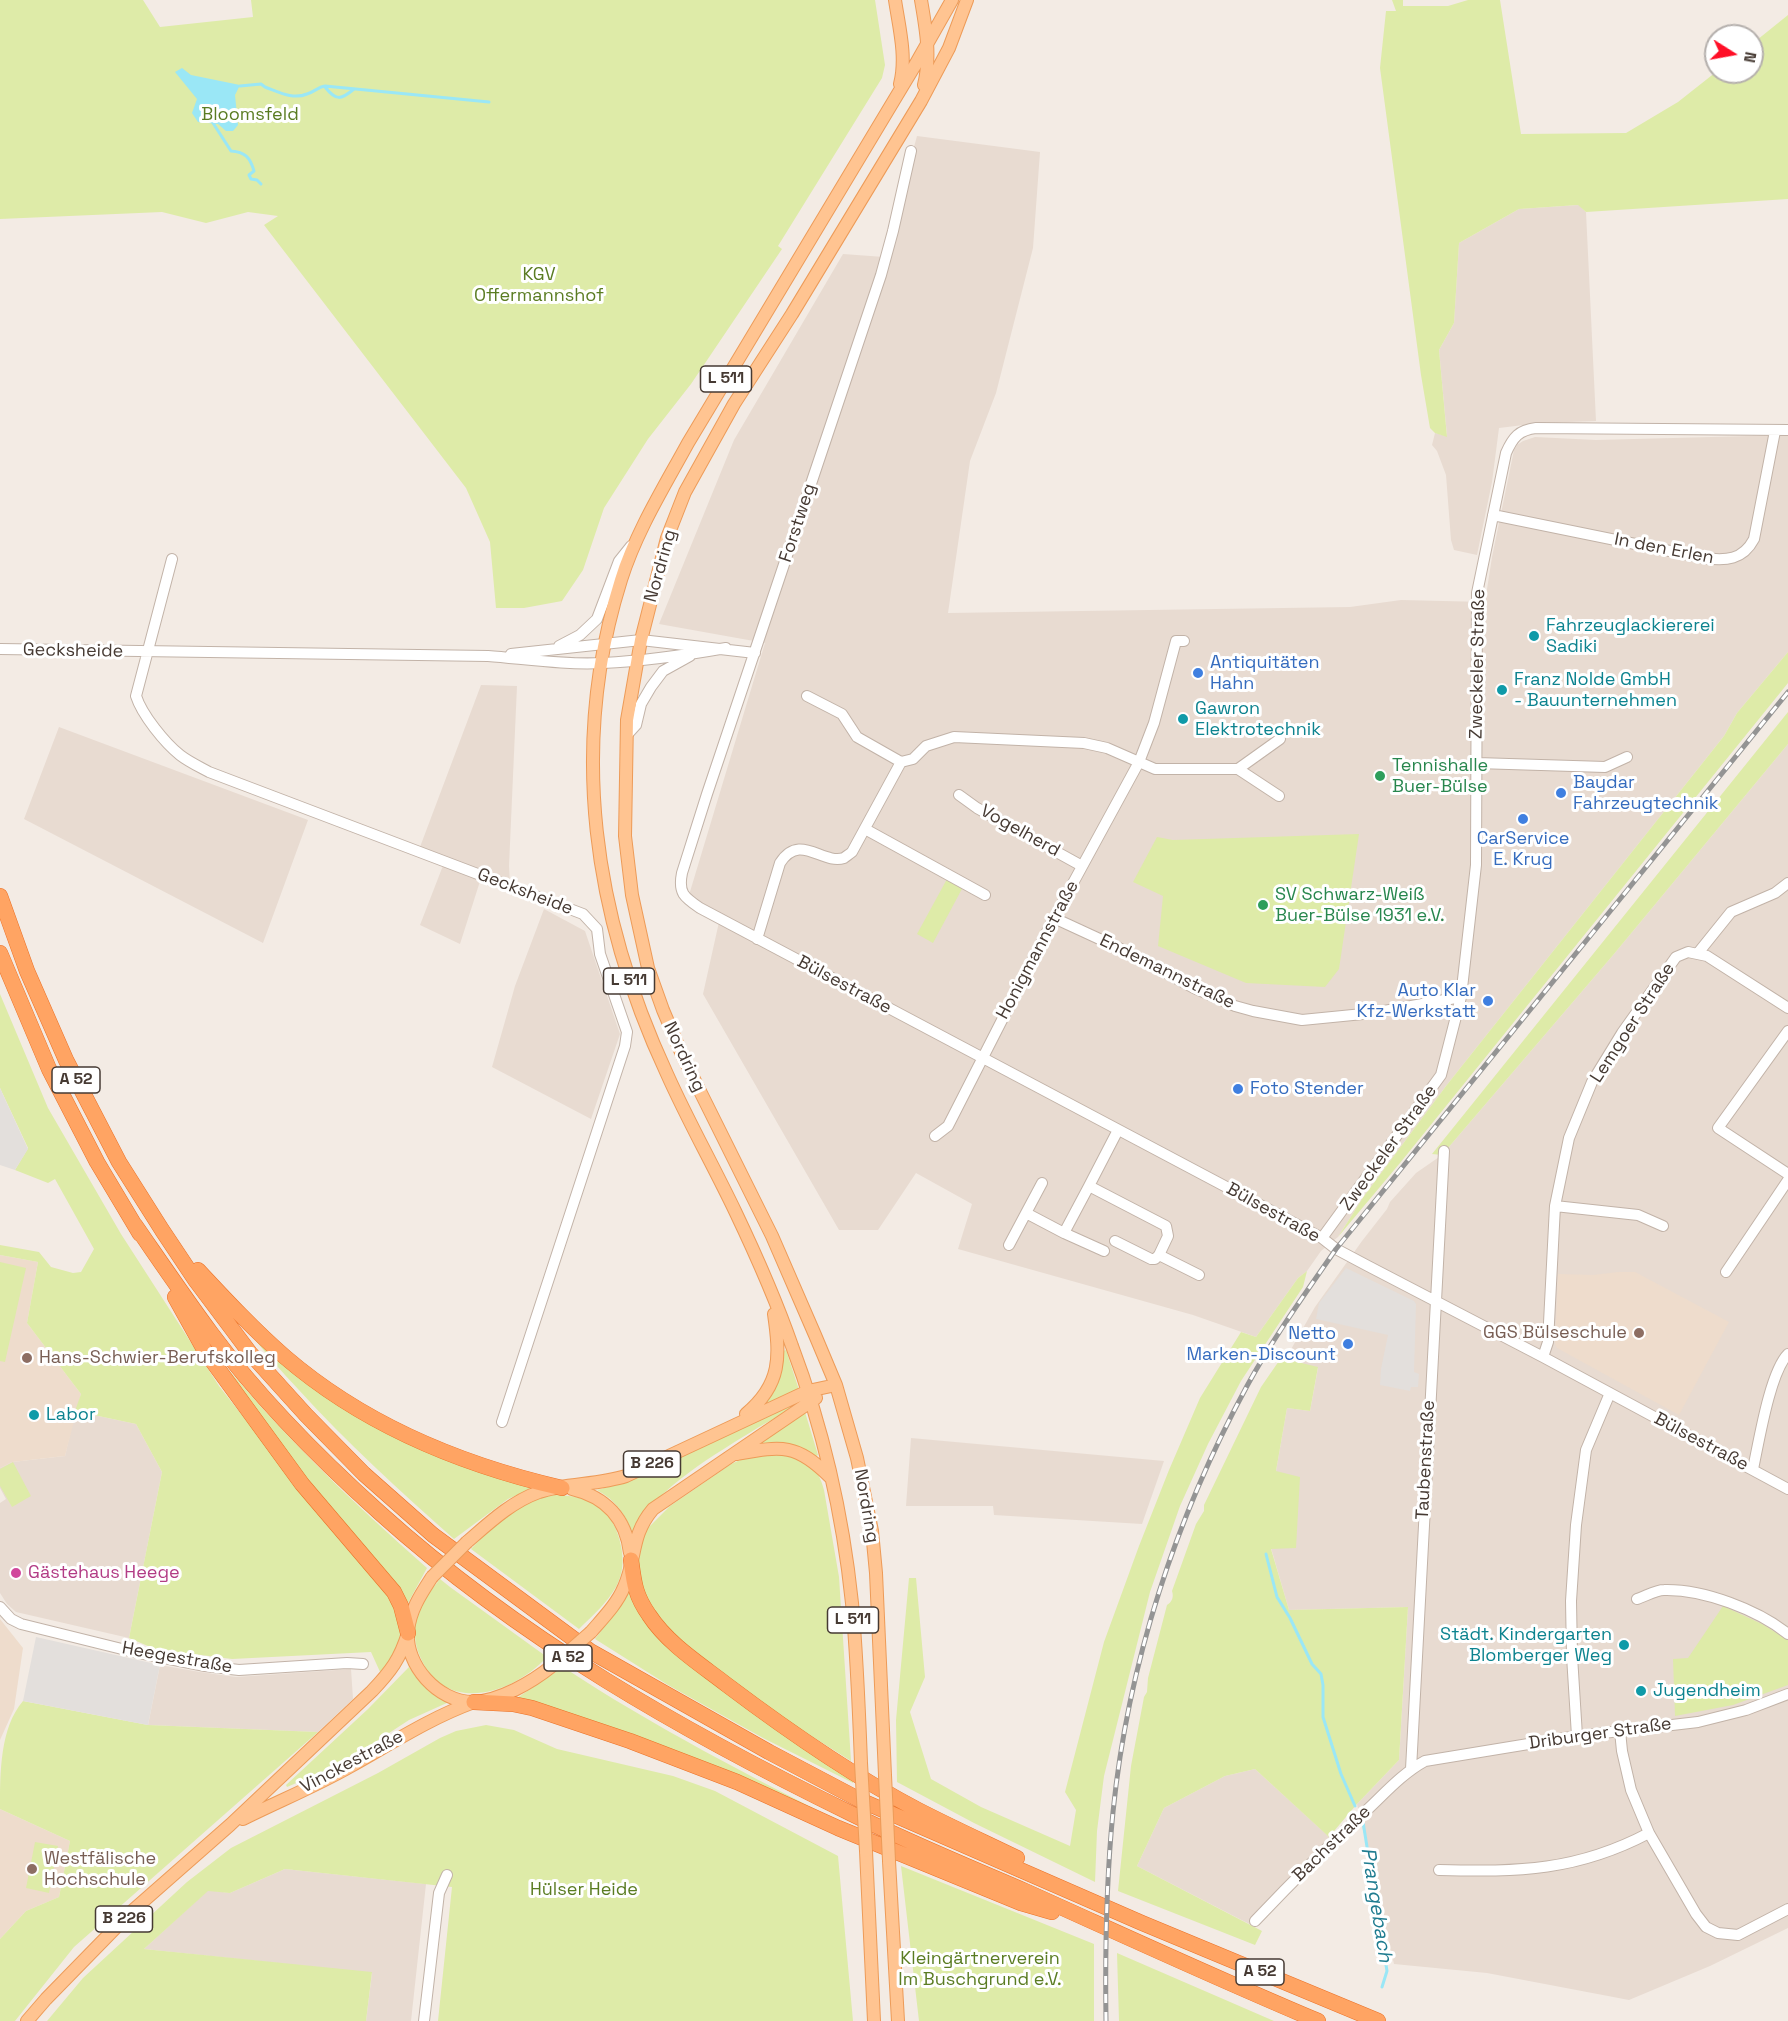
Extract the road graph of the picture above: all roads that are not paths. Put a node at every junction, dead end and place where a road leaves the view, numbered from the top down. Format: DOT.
graph roads {
  1 [pos="895,0"];
  2 [pos="921,0"];
  3 [pos="952,0"];
  4 [pos="967,0"];
  5 [pos="928,42"];
  6 [pos="902,47"];
  7 [pos="949,48"];
  8 [pos="914,67"];
  9 [pos="928,68"];
  10 [pos="898,94"];
  11 [pos="921,101"];
  12 [pos="911,150"];
  13 [pos="1776,430"];
  14 [pos="1788,430"];
  15 [pos="1493,515"];
  16 [pos="641,533"];
  17 [pos="172,559"];
  18 [pos="641,640"];
  19 [pos="1184,641"];
  20 [pos="605,644"];
  21 [pos="726,648"];
  22 [pos="0,649"];
  23 [pos="552,649"];
  24 [pos="147,652"];
  25 [pos="755,652"];
  26 [pos="696,653"];
  27 [pos="488,656"];
  28 [pos="637,660"];
  29 [pos="601,663"];
  30 [pos="807,696"];
  31 [pos="626,736"];
  32 [pos="1280,739"];
  33 [pos="1627,757"];
  34 [pos="901,762"];
  35 [pos="1138,762"];
  36 [pos="1477,763"];
  37 [pos="1238,769"];
  38 [pos="959,795"];
  39 [pos="1279,796"];
  40 [pos="865,829"];
  41 [pos="1082,866"];
  42 [pos="1788,883"];
  43 [pos="682,893"];
  44 [pos="985,895"];
  45 [pos="0,896"];
  46 [pos="1054,918"];
  47 [pos="757,939"];
  48 [pos="0,953"];
  49 [pos="1698,953"];
  50 [pos="1461,997"];
  51 [pos="1788,1008"];
  52 [pos="1788,1031"];
  53 [pos="982,1058"];
  54 [pos="1118,1130"];
  55 [pos="935,1136"];
  56 [pos="1444,1151"];
  57 [pos="1788,1174"];
  58 [pos="1788,1180"];
  59 [pos="1042,1183"];
  60 [pos="1089,1186"];
  61 [pos="1555,1206"];
  62 [pos="1026,1213"];
  63 [pos="135,1225"];
  64 [pos="1663,1226"];
  65 [pos="162,1230"];
  66 [pos="1064,1233"];
  67 [pos="1322,1238"];
  68 [pos="1115,1241"];
  69 [pos="1009,1245"];
  70 [pos="1104,1251"];
  71 [pos="1159,1255"];
  72 [pos="1726,1272"];
  73 [pos="1198,1275"];
  74 [pos="771,1292"];
  75 [pos="1436,1300"];
  76 [pos="1788,1354"];
  77 [pos="1543,1357"];
  78 [pos="836,1385"];
  79 [pos="1610,1393"];
  80 [pos="810,1396"];
  81 [pos="502,1422"];
  82 [pos="736,1423"];
  83 [pos="730,1455"];
  84 [pos="1753,1469"];
  85 [pos="831,1478"];
  86 [pos="562,1488"];
  87 [pos="1788,1489"];
  88 [pos="631,1560"];
  89 [pos="1637,1599"];
  90 [pos="0,1607"];
  91 [pos="408,1633"];
  92 [pos="1788,1634"];
  93 [pos="363,1664"];
  94 [pos="1788,1694"];
  95 [pos="474,1702"];
  96 [pos="1620,1731"];
  97 [pos="1577,1736"];
  98 [pos="1411,1769"];
  99 [pos="230,1825"];
  100 [pos="1649,1833"];
  101 [pos="1439,1870"];
  102 [pos="447,1875"];
  103 [pos="1788,1909"];
  104 [pos="1255,1921"];
  105 [pos="1142,1923"];
  106 [pos="1118,1933"];
  107 [pos="27,2021"];
  108 [pos="423,2021"];
  109 [pos="874,2021"];
  110 [pos="898,2021"];
  111 [pos="1318,2021"];
  112 [pos="1378,2021"];
  1 -- 6 [label="main road"];
  2 -- 5 [label="main road"];
  3 -- 5 [label="main road, L 511"];
  4 -- 7 [label="main road, L 511"];
  5 -- 8 [label="main road, L 511"];
  5 -- 9 [label="main road"];
  6 -- 8 [label="main road"];
  6 -- 10 [label="main road"];
  7 -- 9 [label="main road"];
  7 -- 11 [label="main road, L 511"];
  8 -- 9 [label="main road"];
  8 -- 10 [label="main road, L 511"];
  9 -- 11 [label="main road"];
  10 -- 16 [label="main road, Nordring / L 511"];
  11 -- 18 [label="main road, Nordring / L 511"];
  12 -- 25 [label="street, Forstweg"];
  13 -- 14 [label="street, Zweckeler Straße"];
  13 -- 15 [label="street, Zweckeler Straße"];
  13 -- 15 [label="street, In den Erlen"];
  15 -- 36 [label="street, Zweckeler Straße"];
  16 -- 20 [label="main road, Nordring / L 511"];
  16 -- 23 [label="street, Nordring"];
  17 -- 24 [label="street, Gecksheide"];
  18 -- 20 [label="street, Gecksheide"];
  18 -- 21 [label="street, Gecksheide"];
  18 -- 28 [label="main road, Nordring / L 511"];
  19 -- 35 [label="street, Honigmannstraße"];
  20 -- 23 [label="street, Gecksheide"];
  20 -- 29 [label="main road, Nordring / L 511"];
  21 -- 25 [label="street, Gecksheide"];
  21 -- 26 [label="street, Gecksheide"];
  22 -- 24 [label="street, Gecksheide"];
  23 -- 27 [label="street, Gecksheide"];
  24 -- 27 [label="street, Gecksheide"];
  24 -- 81 [label="street, Gecksheide"];
  25 -- 43 [label="street, Forstweg"];
  26 -- 28 [label="street, Gecksheide"];
  26 -- 31 [label="street"];
  27 -- 29 [label="street, Gecksheide"];
  28 -- 29 [label="street, Gecksheide"];
  28 -- 31 [label="main road, Nordring / L 511"];
  29 -- 74 [label="main road, Nordring / L 511"];
  30 -- 34 [label="street"];
  31 -- 78 [label="main road, Nordring / L 511"];
  32 -- 37 [label="street"];
  33 -- 36 [label="street"];
  34 -- 35 [label="street"];
  34 -- 40 [label="street"];
  35 -- 37 [label="street"];
  35 -- 41 [label="street, Honigmannstraße"];
  36 -- 50 [label="street, Zweckeler Straße"];
  37 -- 39 [label="street"];
  38 -- 41 [label="street, Vogelherd"];
  40 -- 44 [label="street"];
  40 -- 47 [label="street"];
  41 -- 46 [label="street, Honigmannstraße"];
  42 -- 49 [label="street"];
  43 -- 47 [label="street, Bülsestraße"];
  45 -- 65 [label="highway, A 52"];
  46 -- 50 [label="street, Endemannstraße"];
  46 -- 53 [label="street, Honigmannstraße"];
  47 -- 53 [label="street, Bülsestraße"];
  48 -- 63 [label="highway, A 52"];
  49 -- 51 [label="street"];
  49 -- 61 [label="street, Lemgoer Straße"];
  50 -- 67 [label="street, Zweckeler Straße"];
  52 -- 57 [label="street"];
  53 -- 54 [label="street, Bülsestraße"];
  53 -- 55 [label="street, Honigmannstraße"];
  54 -- 60 [label="street"];
  54 -- 67 [label="street, Bülsestraße"];
  56 -- 75 [label="street, Taubenstraße"];
  58 -- 72 [label="street"];
  59 -- 62 [label="street"];
  60 -- 66 [label="street"];
  60 -- 71 [label="street"];
  61 -- 64 [label="street"];
  61 -- 77 [label="street, Lemgoer Straße"];
  62 -- 66 [label="street"];
  62 -- 69 [label="street"];
  63 -- 91 [label="highway"];
  63 -- 106 [label="highway, A 52"];
  65 -- 86 [label="highway"];
  65 -- 105 [label="highway, A 52"];
  66 -- 70 [label="street"];
  67 -- 75 [label="street, Bülsestraße"];
  68 -- 71 [label="street"];
  71 -- 73 [label="street"];
  74 -- 80 [label="main road, Nordring / L 511"];
  74 -- 82 [label="main road"];
  75 -- 77 [label="street, Bülsestraße"];
  75 -- 98 [label="street, Taubenstraße"];
  76 -- 84 [label="street"];
  77 -- 79 [label="street, Bülsestraße"];
  78 -- 80 [label="main road, B 226"];
  78 -- 110 [label="main road, Nordring / L 511, bridge"];
  79 -- 84 [label="street, Bülsestraße"];
  79 -- 97 [label="street"];
  80 -- 82 [label="main road, B 226"];
  80 -- 83 [label="main road, B 226"];
  80 -- 85 [label="main road, Nordring / L 511"];
  82 -- 86 [label="main road, B 226"];
  83 -- 85 [label="main road"];
  83 -- 88 [label="main road, B 226"];
  84 -- 87 [label="street, Bülsestraße"];
  85 -- 109 [label="main road, Nordring / L 511, bridge"];
  86 -- 88 [label="main road"];
  86 -- 91 [label="main road, B 226, bridge"];
  88 -- 95 [label="main road, B 226, bridge"];
  88 -- 105 [label="highway"];
  89 -- 92 [label="street"];
  90 -- 93 [label="street, Heegestraße"];
  91 -- 95 [label="main road"];
  91 -- 99 [label="main road, Vinckestraße / B 226"];
  94 -- 96 [label="street, Driburger Straße"];
  95 -- 99 [label="main road, Vinckestraße / B 226"];
  95 -- 106 [label="highway"];
  96 -- 97 [label="street, Driburger Straße"];
  96 -- 100 [label="street"];
  97 -- 98 [label="street, Driburger Straße"];
  98 -- 104 [label="street, Bachstraße"];
  99 -- 107 [label="main road, Vinckestraße / B 226"];
  100 -- 101 [label="street"];
  100 -- 103 [label="street"];
  102 -- 108 [label="street"];
  105 -- 112 [label="highway, A 52"];
  106 -- 111 [label="highway, A 52"];
}
